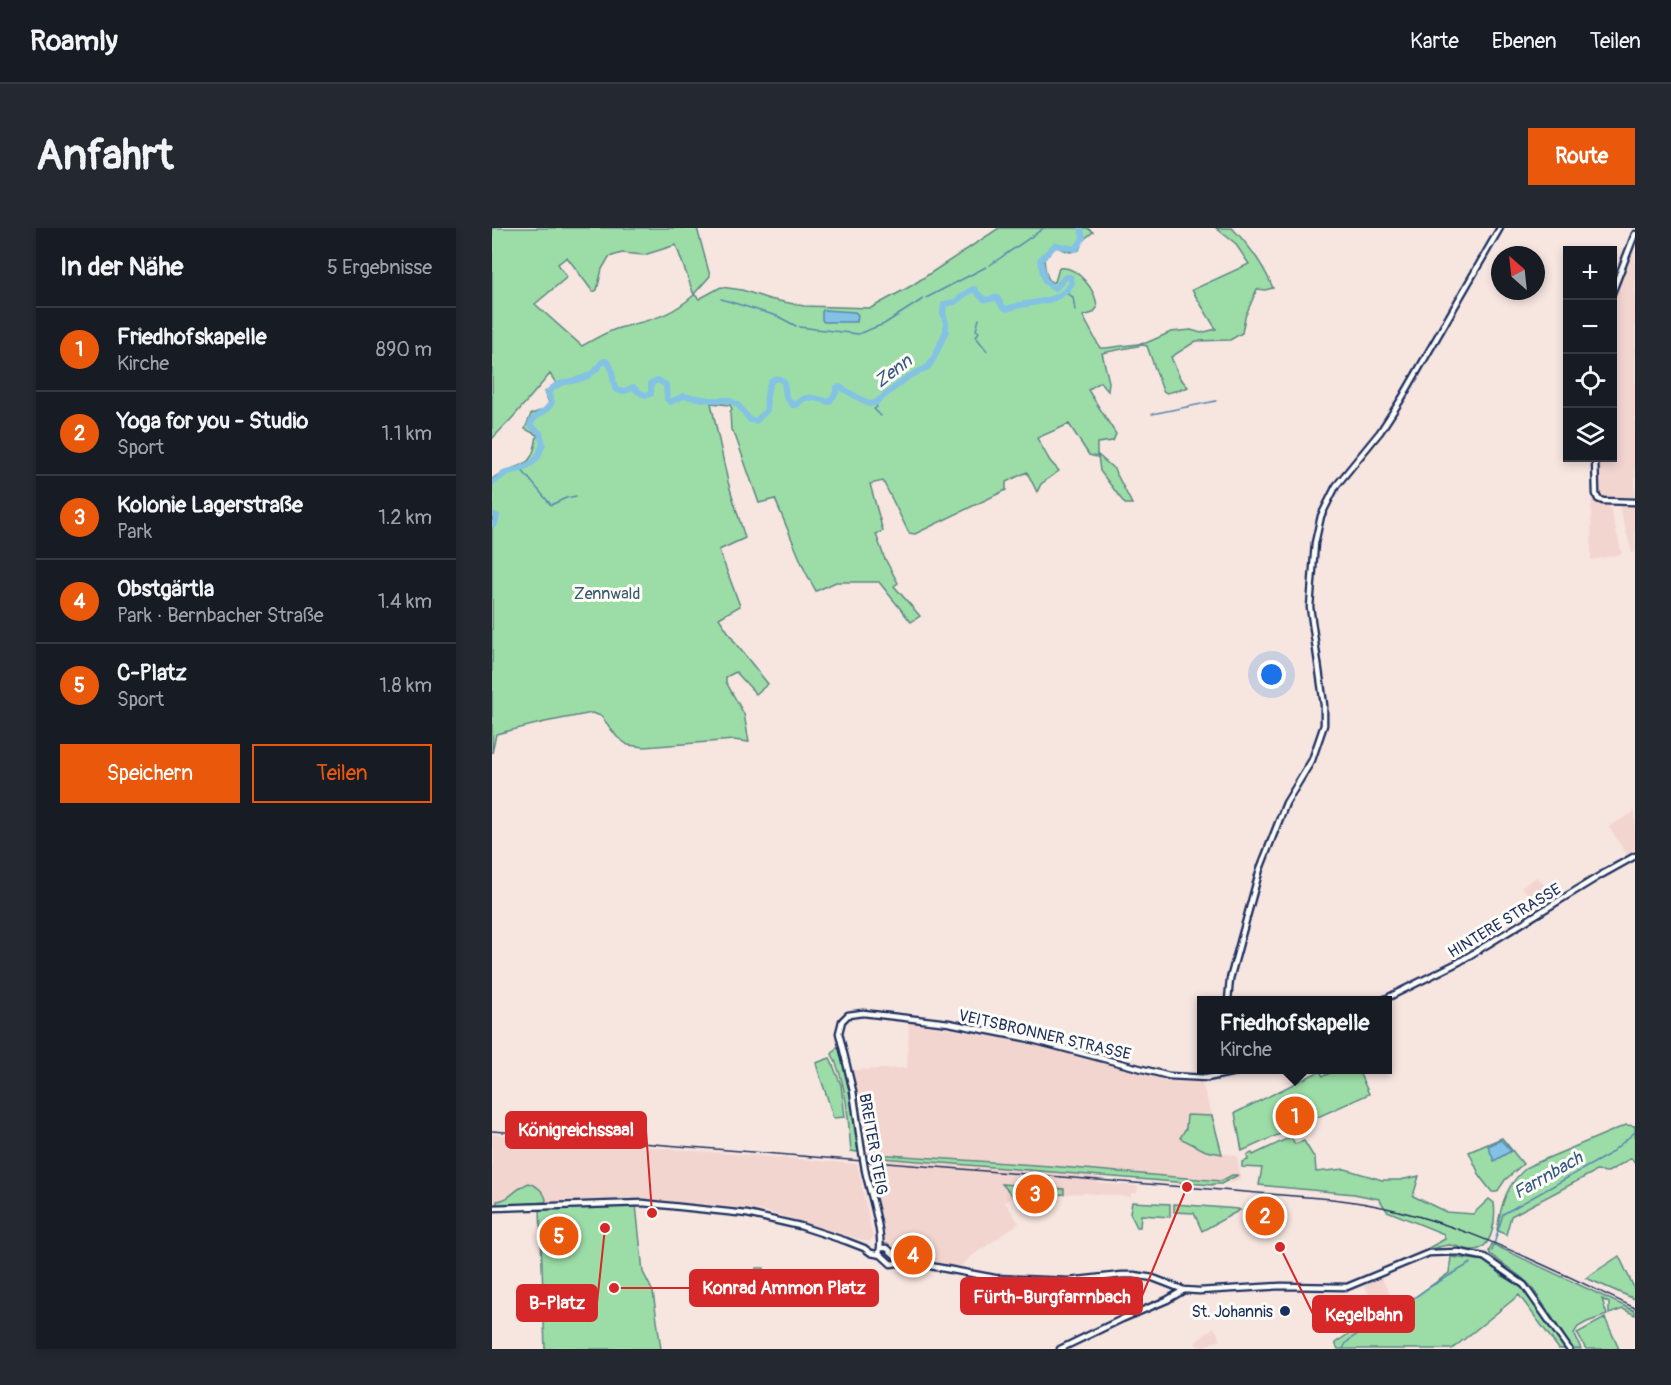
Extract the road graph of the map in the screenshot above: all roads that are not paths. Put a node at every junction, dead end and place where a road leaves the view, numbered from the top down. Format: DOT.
graph roads {
  1 [pos="1500,228"];
  2 [pos="1635,234"];
  3 [pos="1617,280"];
  4 [pos="1595,462"];
  5 [pos="1635,502"];
  6 [pos="1635,856"];
  7 [pos="1228,996"];
  8 [pos="1391,996"];
  9 [pos="842,1044"];
  10 [pos="1221,1074"];
  11 [pos="492,1208"];
  12 [pos="882,1250"];
  13 [pos="898,1260"];
  14 [pos="1184,1290"];
  15 [pos="1060,1349"];
  16 [pos="1569,1349"];
  1 -- 7 [label="street"];
  2 -- 3 [label="street"];
  4 -- 5 [label="street"];
  6 -- 8 [label="street, HINTERE STRASSE"];
  9 -- 10 [label="street, VEITSBRONNER STRASSE"];
  9 -- 12 [label="street, BREITER STEIG, bridge"];
  11 -- 12 [label="street"];
  12 -- 13 [label="street"];
  12 -- 13 [label="street"];
  13 -- 14 [label="street"];
  14 -- 15 [label="street"];
  14 -- 16 [label="street"];
}
